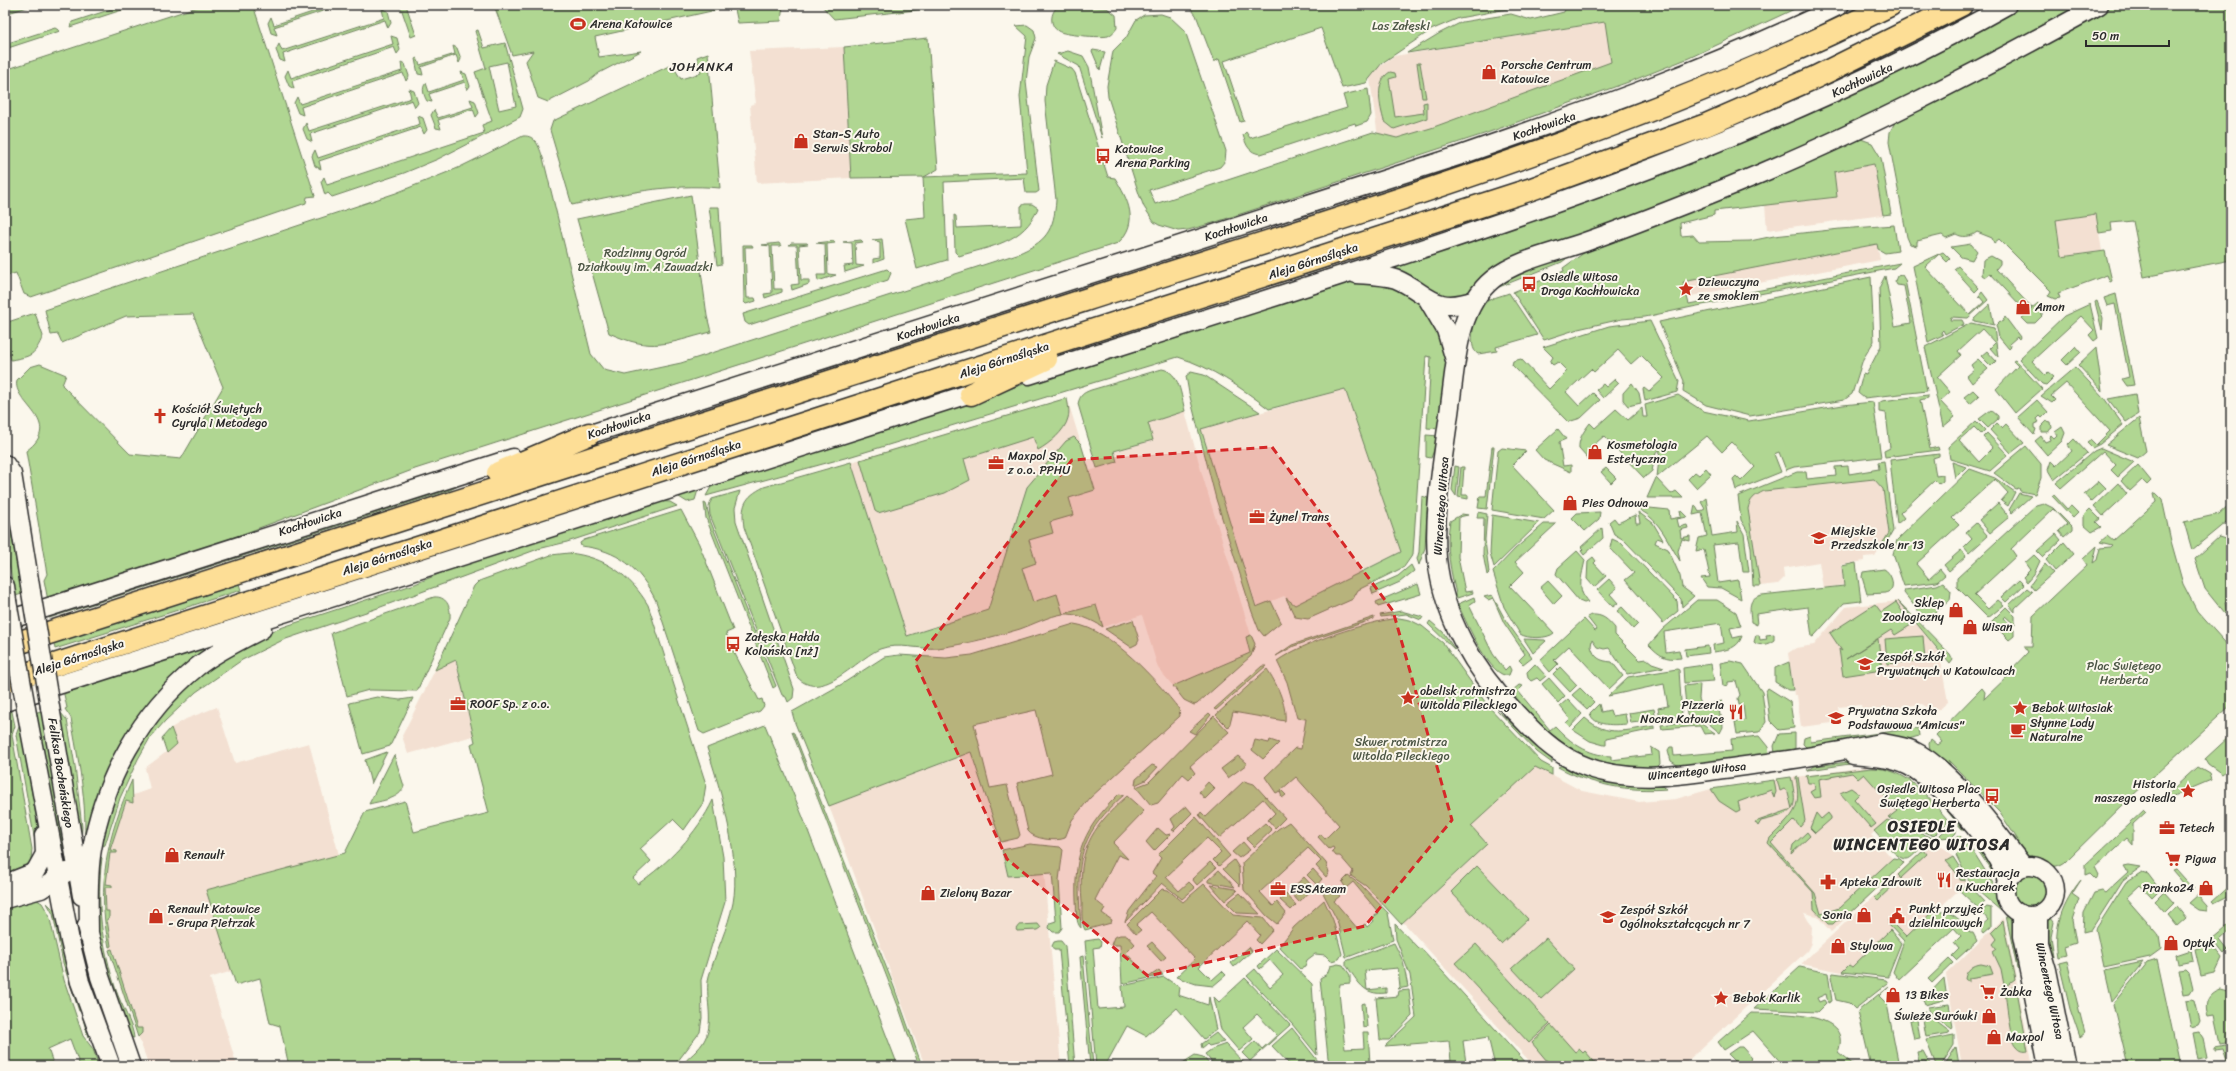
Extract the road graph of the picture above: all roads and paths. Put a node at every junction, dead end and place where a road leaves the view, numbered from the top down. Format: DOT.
graph roads {
  1 [pos="1813,5"];
  2 [pos="1840,5"];
  3 [pos="1890,5"];
  4 [pos="1961,5"];
  5 [pos="2007,5"];
  6 [pos="2099,5"];
  7 [pos="1756,44"];
  8 [pos="1346,274"];
  9 [pos="1427,298"];
  10 [pos="1474,300"];
  11 [pos="1110,326"];
  12 [pos="1456,368"];
  13 [pos="971,394"];
  14 [pos="589,434"];
  15 [pos="8,469"];
  16 [pos="415,513"];
  17 [pos="6,593"];
  18 [pos="309,605"];
  19 [pos="5,621"];
  20 [pos="5,646"];
  21 [pos="5,681"];
  22 [pos="5,702"];
  23 [pos="1832,753"];
  24 [pos="43,798"];
  25 [pos="74,855"];
  26 [pos="2024,867"];
  27 [pos="59,878"];
  28 [pos="2007,881"];
  29 [pos="5,884"];
  30 [pos="40,889"];
  31 [pos="5,899"];
  32 [pos="64,910"];
  33 [pos="2031,915"];
  34 [pos="89,937"];
  35 [pos="111,1066"];
  36 [pos="131,1066"];
  37 [pos="2048,1066"];
  38 [pos="2066,1066"];
  1 -- 7 [label="main road"];
  2 -- 7 [label="main road, Kochłowicka"];
  3 -- 16 [label="highway"];
  4 -- 11 [label="highway, Aleja Górnośląska"];
  5 -- 8 [label="main road, Kochłowicka"];
  6 -- 10 [label="main road"];
  7 -- 14 [label="main road, Kochłowicka"];
  8 -- 9 [label="main road"];
  8 -- 13 [label="main road, Kochłowicka"];
  9 -- 10 [label="main road"];
  9 -- 12 [label="main road"];
  10 -- 12 [label="main road"];
  11 -- 13 [label="highway"];
  11 -- 21 [label="highway, Aleja Górnośląska"];
  12 -- 23 [label="main road, Wincentego Witosa"];
  13 -- 18 [label="main road, Kochłowicka"];
  14 -- 16 [label="highway"];
  14 -- 19 [label="main road, Kochłowicka"];
  15 -- 25 [label="main road, Feliksa Bocheńskiego, bridge"];
  16 -- 20 [label="highway"];
  17 -- 24 [label="main road, Feliksa Bocheńskiego, bridge"];
  18 -- 22 [label="main road"];
  18 -- 34 [label="main road"];
  23 -- 26 [label="main road, Wincentego Witosa"];
  23 -- 28 [label="main road, Wincentego Witosa"];
  24 -- 27 [label="main road, Feliksa Bocheńskiego"];
  24 -- 29 [label="main road"];
  25 -- 27 [label="main road"];
  25 -- 34 [label="main road, Feliksa Bocheńskiego"];
  26 -- 28 [label="main road"];
  26 -- 33 [label="main road"];
  27 -- 30 [label="main road"];
  27 -- 32 [label="main road, Feliksa Bocheńskiego"];
  28 -- 33 [label="main road"];
  30 -- 31 [label="main road"];
  30 -- 32 [label="main road"];
  32 -- 35 [label="main road, Feliksa Bocheńskiego"];
  33 -- 37 [label="main road, Wincentego Witosa"];
  33 -- 38 [label="main road, Wincentego Witosa"];
  34 -- 36 [label="main road, Feliksa Bocheńskiego"];
}
